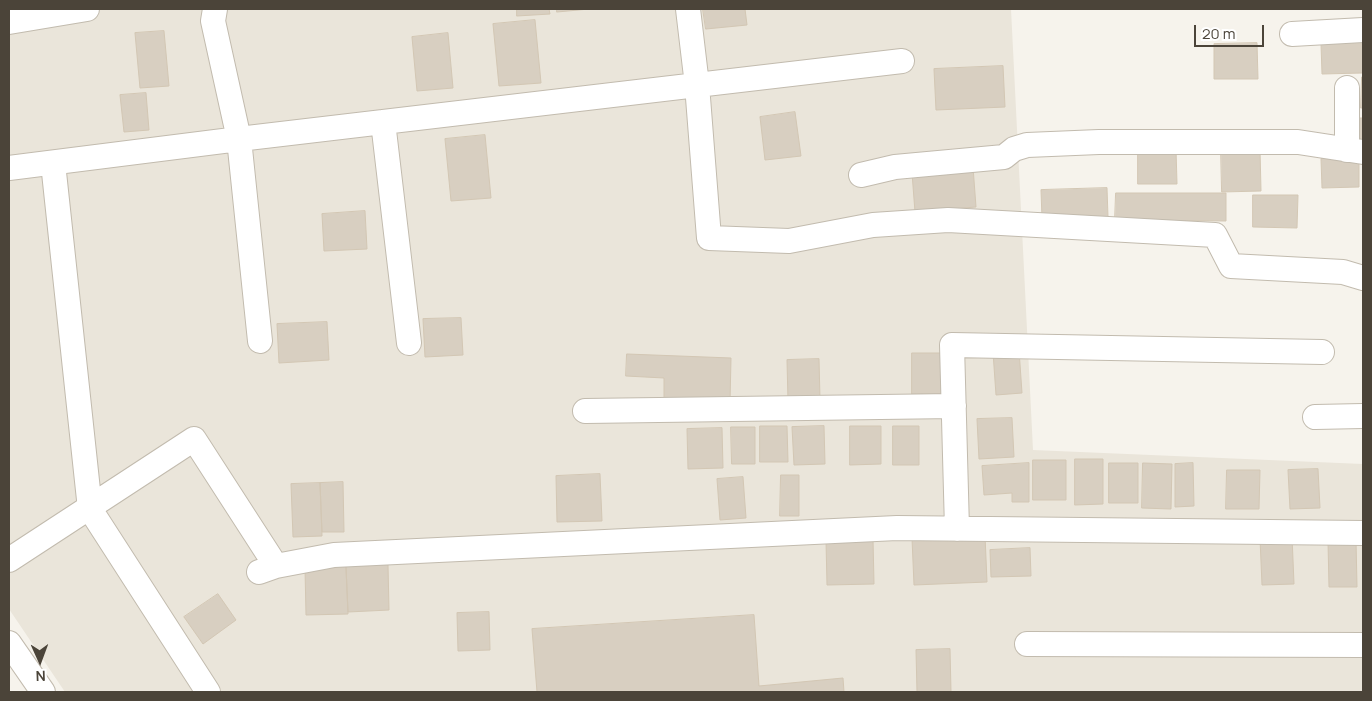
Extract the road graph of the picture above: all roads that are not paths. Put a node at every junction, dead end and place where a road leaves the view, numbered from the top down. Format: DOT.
graph roads {
  1 [pos="87,9"];
  2 [pos="215,9"];
  3 [pos="688,9"];
  4 [pos="9,22"];
  5 [pos="1363,30"];
  6 [pos="1292,34"];
  7 [pos="902,61"];
  8 [pos="696,85"];
  9 [pos="1347,88"];
  10 [pos="384,122"];
  11 [pos="239,139"];
  12 [pos="1355,151"];
  13 [pos="53,162"];
  14 [pos="9,168"];
  15 [pos="861,175"];
  16 [pos="1363,278"];
  17 [pos="260,341"];
  18 [pos="409,343"];
  19 [pos="1322,352"];
  20 [pos="954,406"];
  21 [pos="585,411"];
  22 [pos="1363,416"];
  23 [pos="1315,417"];
  24 [pos="90,508"];
  25 [pos="957,529"];
  26 [pos="1363,533"];
  27 [pos="9,560"];
  28 [pos="9,643"];
  29 [pos="1027,644"];
  30 [pos="1363,645"];
  31 [pos="43,692"];
  32 [pos="208,692"];
  1 -- 4 [label="street"];
  2 -- 11 [label="street"];
  3 -- 8 [label="street"];
  5 -- 6 [label="street"];
  7 -- 8 [label="street"];
  8 -- 10 [label="street"];
  8 -- 16 [label="street"];
  9 -- 12 [label="street"];
  10 -- 11 [label="street"];
  10 -- 18 [label="street"];
  11 -- 13 [label="street"];
  11 -- 17 [label="street"];
  12 -- 15 [label="street"];
  13 -- 14 [label="street"];
  13 -- 24 [label="street"];
  19 -- 20 [label="street"];
  20 -- 21 [label="street"];
  20 -- 25 [label="street"];
  22 -- 23 [label="street"];
  24 -- 25 [label="street"];
  24 -- 27 [label="street"];
  24 -- 32 [label="street"];
  25 -- 26 [label="street"];
  28 -- 31 [label="street"];
  29 -- 30 [label="street"];
}
